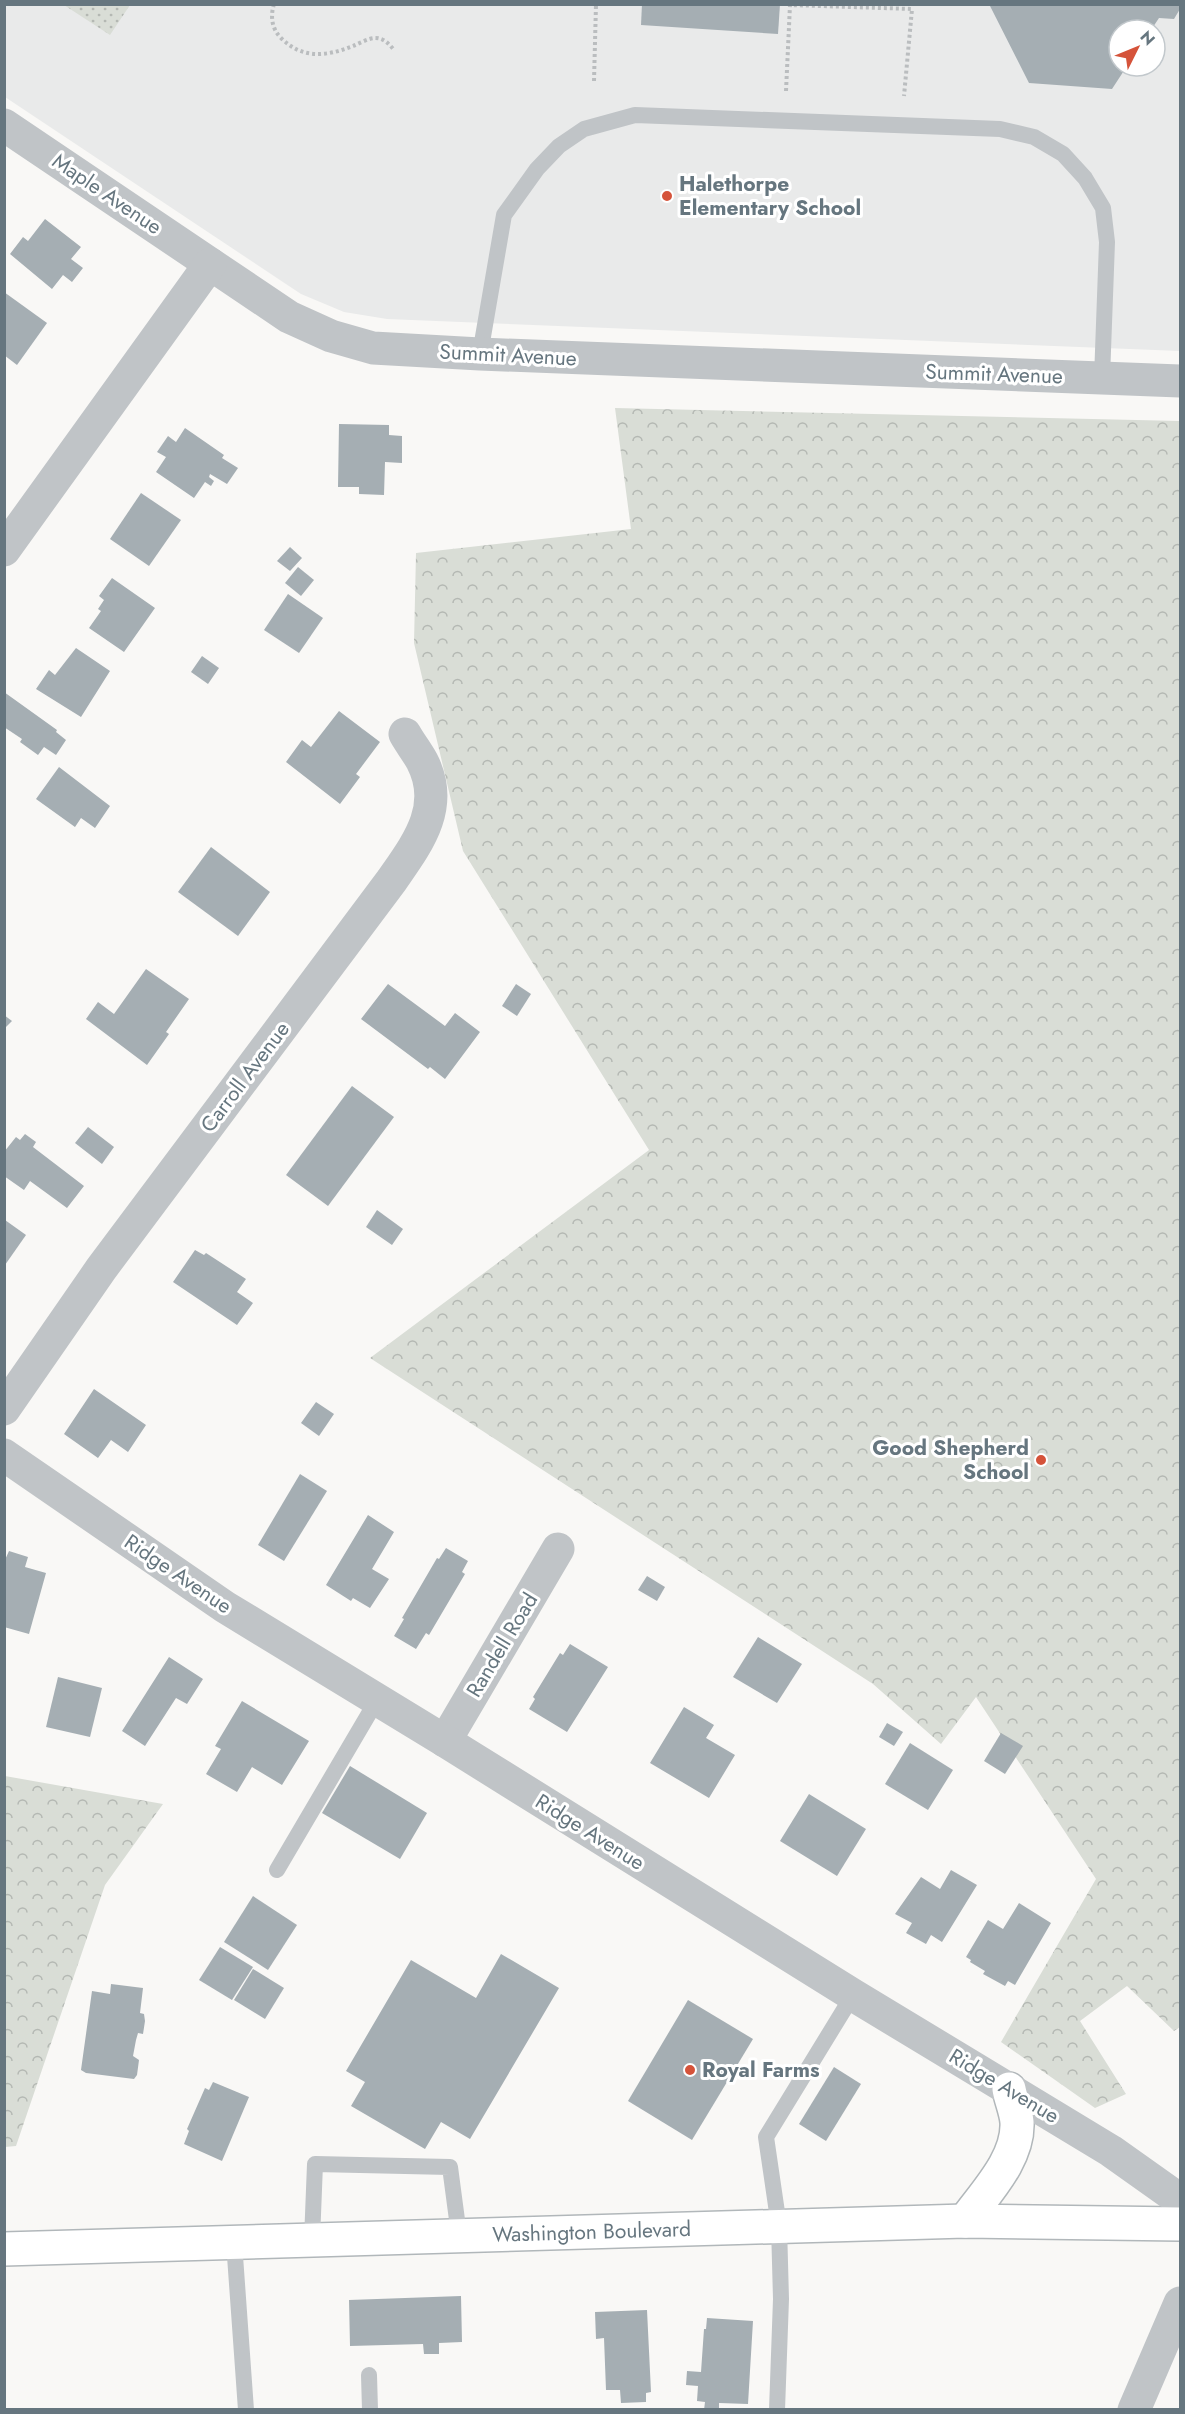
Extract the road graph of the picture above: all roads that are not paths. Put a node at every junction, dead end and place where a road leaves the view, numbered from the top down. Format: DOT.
graph roads {
  1 [pos="4,125"];
  2 [pos="210,264"];
  3 [pos="480,354"];
  4 [pos="1102,378"];
  5 [pos="1180,381"];
  6 [pos="4,550"];
  7 [pos="405,734"];
  8 [pos="4,1409"];
  9 [pos="4,1455"];
  10 [pos="558,1549"];
  11 [pos="377,1700"];
  12 [pos="445,1741"];
  13 [pos="277,1870"];
  14 [pos="853,1995"];
  15 [pos="1009,2089"];
  16 [pos="1180,2200"];
  17 [pos="965,2221"];
  18 [pos="1180,2224"];
  19 [pos="779,2226"];
  20 [pos="459,2235"];
  21 [pos="312,2240"];
  22 [pos="234,2242"];
  23 [pos="4,2248"];
  24 [pos="1180,2303"];
  25 [pos="369,2375"];
  26 [pos="246,2409"];
  27 [pos="370,2409"];
  28 [pos="777,2409"];
  29 [pos="1134,2409"];
  1 -- 2 [label="street, Maple Avenue"];
  2 -- 3 [label="street, Summit Avenue"];
  2 -- 6 [label="street"];
  3 -- 4 [label="street, Summit Avenue"];
  3 -- 4 [label="lane"];
  4 -- 5 [label="street, Summit Avenue"];
  7 -- 8 [label="street, Carroll Avenue"];
  9 -- 11 [label="street, Ridge Avenue"];
  10 -- 12 [label="street, Randell Road"];
  11 -- 12 [label="street, Ridge Avenue"];
  11 -- 13 [label="lane"];
  12 -- 14 [label="street, Ridge Avenue"];
  14 -- 15 [label="street, Ridge Avenue"];
  14 -- 19 [label="lane"];
  15 -- 16 [label="street, Ridge Avenue"];
  15 -- 17 [label="main road"];
  17 -- 18 [label="main road, Washington Boulevard"];
  17 -- 19 [label="main road, Washington Boulevard"];
  19 -- 20 [label="main road, Washington Boulevard"];
  19 -- 28 [label="lane"];
  20 -- 21 [label="main road, Washington Boulevard"];
  20 -- 21 [label="lane"];
  21 -- 22 [label="main road, Washington Boulevard"];
  22 -- 23 [label="main road, Washington Boulevard"];
  22 -- 26 [label="lane"];
  24 -- 29 [label="street"];
  25 -- 27 [label="lane"];
}
